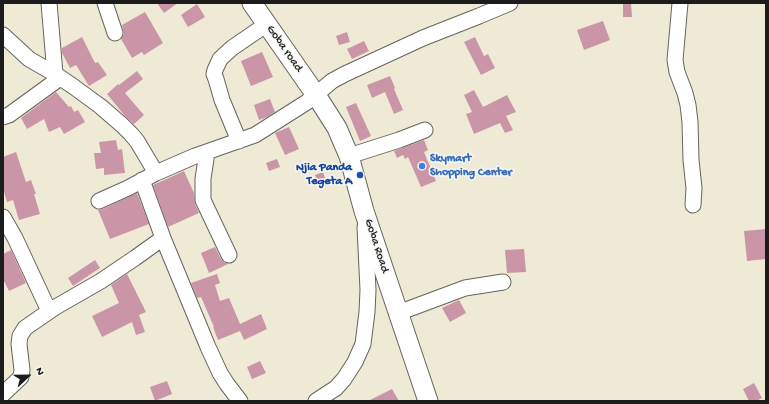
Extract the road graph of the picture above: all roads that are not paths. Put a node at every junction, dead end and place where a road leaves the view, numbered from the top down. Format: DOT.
graph roads {
  1 [pos="49,3"];
  2 [pos="105,3"];
  3 [pos="252,3"];
  4 [pos="487,3"];
  5 [pos="510,3"];
  6 [pos="680,3"];
  7 [pos="479,16"];
  8 [pos="267,24"];
  9 [pos="115,33"];
  10 [pos="3,35"];
  11 [pos="57,76"];
  12 [pos="316,95"];
  13 [pos="3,117"];
  14 [pos="425,130"];
  15 [pos="239,141"];
  16 [pos="207,152"];
  17 [pos="349,156"];
  18 [pos="156,173"];
  19 [pos="142,180"];
  20 [pos="99,201"];
  21 [pos="693,205"];
  22 [pos="364,211"];
  23 [pos="3,217"];
  24 [pos="163,238"];
  25 [pos="229,255"];
  26 [pos="503,282"];
  27 [pos="49,311"];
  28 [pos="398,313"];
  29 [pos="3,394"];
  30 [pos="240,401"];
  31 [pos="316,401"];
  32 [pos="428,401"];
  1 -- 11 [label="street"];
  2 -- 9 [label="street"];
  3 -- 8 [label="main road, Goba road"];
  4 -- 7 [label="street"];
  5 -- 7 [label="street"];
  6 -- 21 [label="street"];
  7 -- 12 [label="street"];
  8 -- 12 [label="main road, Goba road"];
  8 -- 15 [label="street"];
  10 -- 11 [label="street"];
  11 -- 13 [label="street"];
  11 -- 18 [label="street"];
  12 -- 15 [label="street"];
  12 -- 17 [label="main road, Goba Road"];
  14 -- 17 [label="street"];
  15 -- 16 [label="street"];
  16 -- 18 [label="street"];
  16 -- 25 [label="street"];
  17 -- 22 [label="main road, Goba Road"];
  18 -- 19 [label="street"];
  19 -- 20 [label="street"];
  19 -- 24 [label="street"];
  22 -- 28 [label="main road, Goba Road"];
  22 -- 31 [label="street"];
  23 -- 27 [label="street"];
  24 -- 27 [label="street"];
  24 -- 30 [label="street"];
  26 -- 28 [label="street"];
  27 -- 29 [label="street"];
  28 -- 32 [label="main road, Goba Road"];
}
